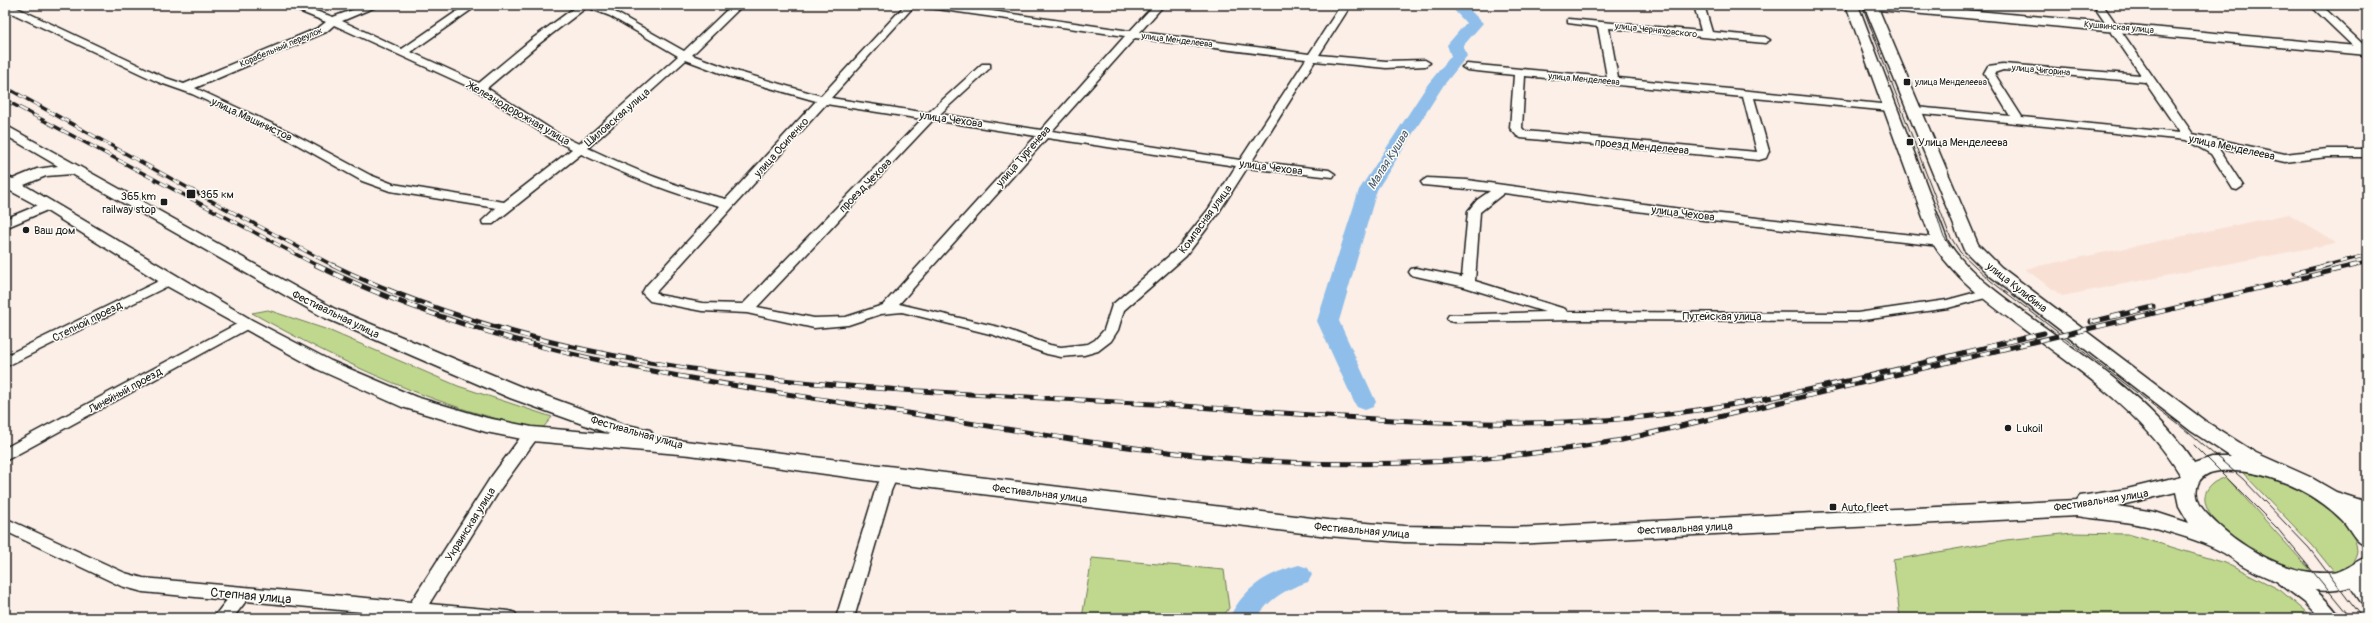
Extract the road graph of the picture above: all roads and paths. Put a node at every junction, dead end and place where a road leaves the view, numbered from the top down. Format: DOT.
graph roads {
  1 [pos="290,5"];
  2 [pos="375,5"];
  3 [pos="473,5"];
  4 [pos="584,5"];
  5 [pos="590,5"];
  6 [pos="738,5"];
  7 [pos="910,5"];
  8 [pos="930,5"];
  9 [pos="1159,5"];
  10 [pos="1346,5"];
  11 [pos="1699,5"];
  12 [pos="1852,5"];
  13 [pos="1874,5"];
  14 [pos="2098,5"];
  15 [pos="2315,5"];
  16 [pos="5,6"];
  17 [pos="333,21"];
  18 [pos="1572,21"];
  19 [pos="1603,24"];
  20 [pos="2114,26"];
  21 [pos="1131,35"];
  22 [pos="1708,36"];
  23 [pos="1765,40"];
  24 [pos="2365,52"];
  25 [pos="403,53"];
  26 [pos="685,55"];
  27 [pos="1313,56"];
  28 [pos="1425,63"];
  29 [pos="986,66"];
  30 [pos="1467,67"];
  31 [pos="1520,73"];
  32 [pos="2151,79"];
  33 [pos="1612,81"];
  34 [pos="185,88"];
  35 [pos="480,88"];
  36 [pos="1747,93"];
  37 [pos="823,100"];
  38 [pos="1891,108"];
  39 [pos="1915,110"];
  40 [pos="931,116"];
  41 [pos="2018,120"];
  42 [pos="5,129"];
  43 [pos="1044,132"];
  44 [pos="2189,137"];
  45 [pos="581,148"];
  46 [pos="2367,153"];
  47 [pos="1244,164"];
  48 [pos="74,169"];
  49 [pos="1329,174"];
  50 [pos="1427,182"];
  51 [pos="8,183"];
  52 [pos="2237,186"];
  53 [pos="1502,190"];
  54 [pos="729,204"];
  55 [pos="48,205"];
  56 [pos="507,206"];
  57 [pos="488,221"];
  58 [pos="5,224"];
  59 [pos="1940,242"];
  60 [pos="1416,272"];
  61 [pos="168,280"];
  62 [pos="1468,283"];
  63 [pos="1988,293"];
  64 [pos="889,307"];
  65 [pos="747,309"];
  66 [pos="1572,316"];
  67 [pos="1454,318"];
  68 [pos="246,324"];
  69 [pos="5,362"];
  70 [pos="584,417"];
  71 [pos="532,434"];
  72 [pos="564,437"];
  73 [pos="690,448"];
  74 [pos="5,456"];
  75 [pos="2281,474"];
  76 [pos="890,475"];
  77 [pos="2189,479"];
  78 [pos="2309,486"];
  79 [pos="2037,510"];
  80 [pos="2367,511"];
  81 [pos="5,524"];
  82 [pos="2367,538"];
  83 [pos="2223,543"];
  84 [pos="2274,570"];
  85 [pos="2362,572"];
  86 [pos="242,594"];
  87 [pos="2367,597"];
  88 [pos="413,614"];
  89 [pos="222,618"];
  90 [pos="509,618"];
  91 [pos="845,618"];
  92 [pos="2331,618"];
  1 -- 17 [label="street, Железнодорожная улица"];
  2 -- 17 [label="street, Корабельный переулок"];
  3 -- 25 [label="street"];
  4 -- 35 [label="street"];
  5 -- 26 [label="street, улица Чехова"];
  6 -- 26 [label="street, Шиловская улица"];
  7 -- 37 [label="street, улица Осипенко"];
  8 -- 21 [label="street, улица Менделеева"];
  9 -- 21 [label="street, улица Тургенева"];
  10 -- 27 [label="street, Компасная улица"];
  11 -- 22 [label="street, улица Черняховского"];
  12 -- 38 [label="main road, улица Кулибина"];
  13 -- 20 [label="main road, Кушвинская улица"];
  13 -- 39 [label="main road, улица Кулибина"];
  14 -- 20 [label="street"];
  15 -- 24 [label="street"];
  16 -- 34 [label="street, улица Машинистов"];
  17 -- 25 [label="street, Железнодорожная улица"];
  17 -- 34 [label="street, Корабельный переулок"];
  18 -- 19 [label="street, улица Черняховского"];
  19 -- 22 [label="street, улица Черняховского"];
  19 -- 33 [label="street, улица Черняховского"];
  20 -- 24 [label="main road, Кушвинская улица"];
  20 -- 32 [label="street"];
  21 -- 27 [label="street, улица Менделеева"];
  21 -- 43 [label="street, улица Тургенева"];
  22 -- 23 [label="street, улица Черняховского"];
  25 -- 35 [label="street, Железнодорожная улица"];
  26 -- 37 [label="street, улица Чехова"];
  26 -- 45 [label="street, Шиловская улица"];
  27 -- 28 [label="street, улица Менделеева"];
  27 -- 47 [label="street, Компасная улица"];
  29 -- 40 [label="street, проезд Чехова"];
  30 -- 31 [label="street, улица Менделеева"];
  31 -- 33 [label="street, улица Менделеева"];
  31 -- 36 [label="street, проезд Менделеева"];
  32 -- 41 [label="street, улица Чигорина"];
  32 -- 44 [label="street"];
  33 -- 36 [label="street, улица Менделеева"];
  34 -- 56 [label="street, улица Машинистов"];
  35 -- 45 [label="street, Железнодорожная улица"];
  36 -- 38 [label="street, улица Менделеева"];
  37 -- 40 [label="street, улица Чехова"];
  37 -- 54 [label="street, улица Осипенко"];
  38 -- 59 [label="main road, улица Кулибина"];
  39 -- 41 [label="street, улица Менделеева"];
  39 -- 75 [label="main road, улица Кулибина"];
  40 -- 43 [label="street, улица Чехова"];
  40 -- 65 [label="street, проезд Чехова"];
  41 -- 44 [label="street, улица Менделеева"];
  42 -- 48 [label="main road, Фестивальная улица"];
  43 -- 47 [label="street, улица Чехова"];
  43 -- 64 [label="street, улица Тургенева"];
  44 -- 46 [label="street, улица Менделеева"];
  44 -- 52 [label="street"];
  45 -- 54 [label="street, Железнодорожная улица"];
  45 -- 56 [label="street, Шиловская улица"];
  47 -- 49 [label="street, улица Чехова"];
  47 -- 64 [label="street, Компасная улица"];
  48 -- 51 [label="main road"];
  48 -- 70 [label="main road, Фестивальная улица"];
  50 -- 53 [label="street, улица Чехова"];
  51 -- 55 [label="main road, Фестивальная улица"];
  53 -- 59 [label="street, улица Чехова"];
  53 -- 62 [label="street"];
  54 -- 65 [label="street, улица Осипенко"];
  55 -- 58 [label="street"];
  55 -- 61 [label="main road, Фестивальная улица"];
  56 -- 57 [label="street, Шиловская улица"];
  59 -- 63 [label="main road, улица Кулибина"];
  60 -- 62 [label="street"];
  61 -- 68 [label="main road, Фестивальная улица"];
  61 -- 69 [label="street, Степной проезд"];
  62 -- 66 [label="street"];
  63 -- 66 [label="street, Путейская улица"];
  63 -- 77 [label="main road, улица Кулибина"];
  64 -- 65 [label="street"];
  66 -- 67 [label="street, Путейская улица"];
  68 -- 71 [label="main road, Фестивальная улица"];
  68 -- 74 [label="street, Линейный проезд"];
  70 -- 72 [label="main road"];
  70 -- 73 [label="main road, Фестивальная улица"];
  71 -- 72 [label="main road, Фестивальная улица"];
  71 -- 88 [label="street, Украинская улица"];
  72 -- 73 [label="main road, Фестивальная улица"];
  73 -- 76 [label="main road, Фестивальная улица"];
  75 -- 77 [label="main road, Фестивальная улица"];
  75 -- 78 [label="main road"];
  76 -- 79 [label="main road, Фестивальная улица"];
  76 -- 91 [label="street"];
  77 -- 79 [label="main road, Фестивальная улица"];
  77 -- 83 [label="main road"];
  78 -- 80 [label="main road"];
  78 -- 82 [label="main road"];
  79 -- 83 [label="main road, Фестивальная улица"];
  81 -- 86 [label="street, Степная улица"];
  83 -- 84 [label="main road"];
  84 -- 85 [label="main road"];
  84 -- 92 [label="street"];
  85 -- 87 [label="street"];
  86 -- 88 [label="street, Степная улица"];
  86 -- 89 [label="street"];
  88 -- 90 [label="street, Степная улица"];
}
